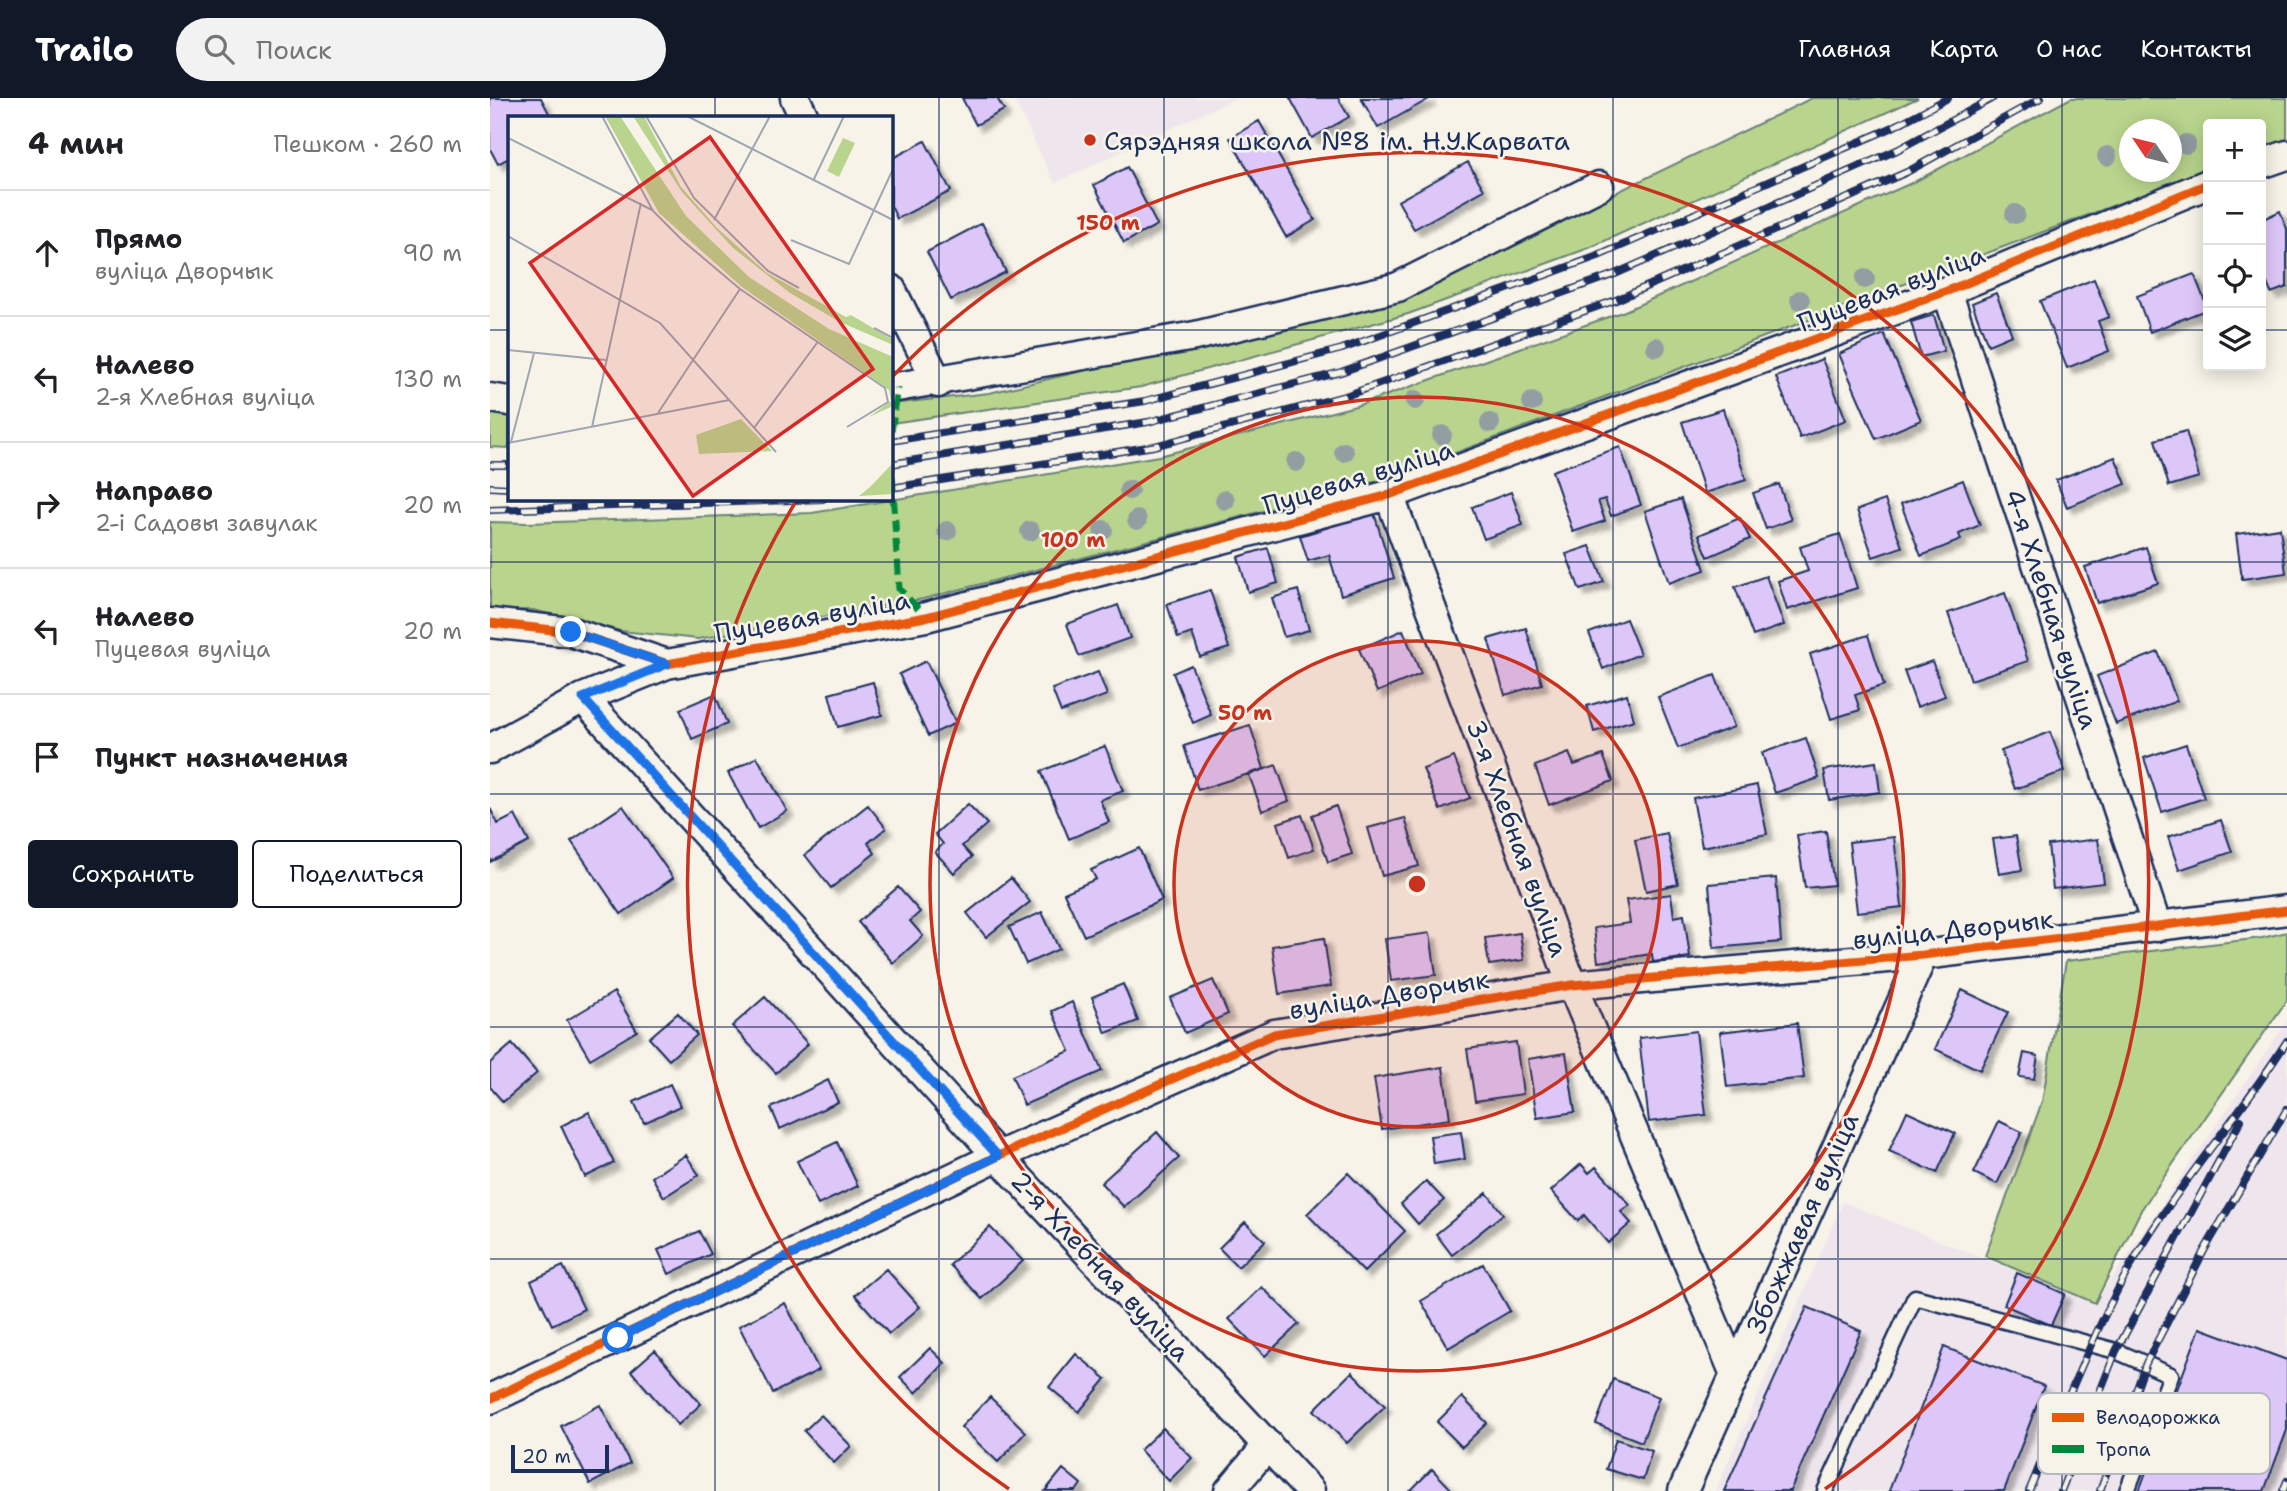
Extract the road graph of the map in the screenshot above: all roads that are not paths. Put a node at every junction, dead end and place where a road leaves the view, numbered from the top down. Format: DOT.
graph roads {
  1 [pos="795,98"];
  2 [pos="804,116"];
  3 [pos="2287,155"];
  4 [pos="2266,162"];
  5 [pos="1599,186"];
  6 [pos="2203,186"];
  7 [pos="892,291"];
  8 [pos="1947,291"];
  9 [pos="938,383"];
  10 [pos="892,388"];
  11 [pos="490,398"];
  12 [pos="508,401"];
  13 [pos="1390,495"];
  14 [pos="490,622"];
  15 [pos="667,664"];
  16 [pos="583,698"];
  17 [pos="490,749"];
  18 [pos="2287,910"];
  19 [pos="2157,927"];
  20 [pos="1923,955"];
  21 [pos="1572,985"];
  22 [pos="998,1156"];
  23 [pos="1734,1372"];
  24 [pos="2164,1393"];
  25 [pos="490,1399"];
  26 [pos="1268,1445"];
  27 [pos="2133,1474"];
  28 [pos="1228,1491"];
  29 [pos="1310,1491"];
  30 [pos="1683,1491"];
  31 [pos="1825,1491"];
  32 [pos="2127,1491"];
  1 -- 2 [label="street"];
  3 -- 4 [label="street"];
  5 -- 9 [label="street"];
  6 -- 8 [label="street, Пуцевая вуліца"];
  7 -- 9 [label="street"];
  8 -- 13 [label="street, Пуцевая вуліца"];
  8 -- 19 [label="street, 4-я Хлебная вуліца"];
  9 -- 10 [label="street"];
  11 -- 12 [label="street"];
  13 -- 15 [label="street, Пуцевая вуліца"];
  13 -- 21 [label="street, 3-я Хлебная вуліца"];
  14 -- 15 [label="street, Пуцевая вуліца"];
  15 -- 16 [label="street"];
  16 -- 17 [label="street"];
  16 -- 22 [label="street, 2-я Хлебная вуліца"];
  18 -- 19 [label="street, вуліца Дворчык"];
  19 -- 20 [label="street, вуліца Дворчык"];
  20 -- 21 [label="street, вуліца Дворчык"];
  20 -- 23 [label="street, Збожжавая вуліца"];
  21 -- 22 [label="street, вуліца Дворчык"];
  21 -- 23 [label="street, 3-я Хлебная вуліца"];
  22 -- 25 [label="street, вуліца Дворчык"];
  22 -- 26 [label="street, 2-я Хлебная вуліца"];
  23 -- 30 [label="street, Збожжавая вуліца"];
  24 -- 31 [label="lane"];
  26 -- 28 [label="street"];
  26 -- 29 [label="street, 2-я Хлебная вуліца"];
  27 -- 32 [label="lane"];
}
